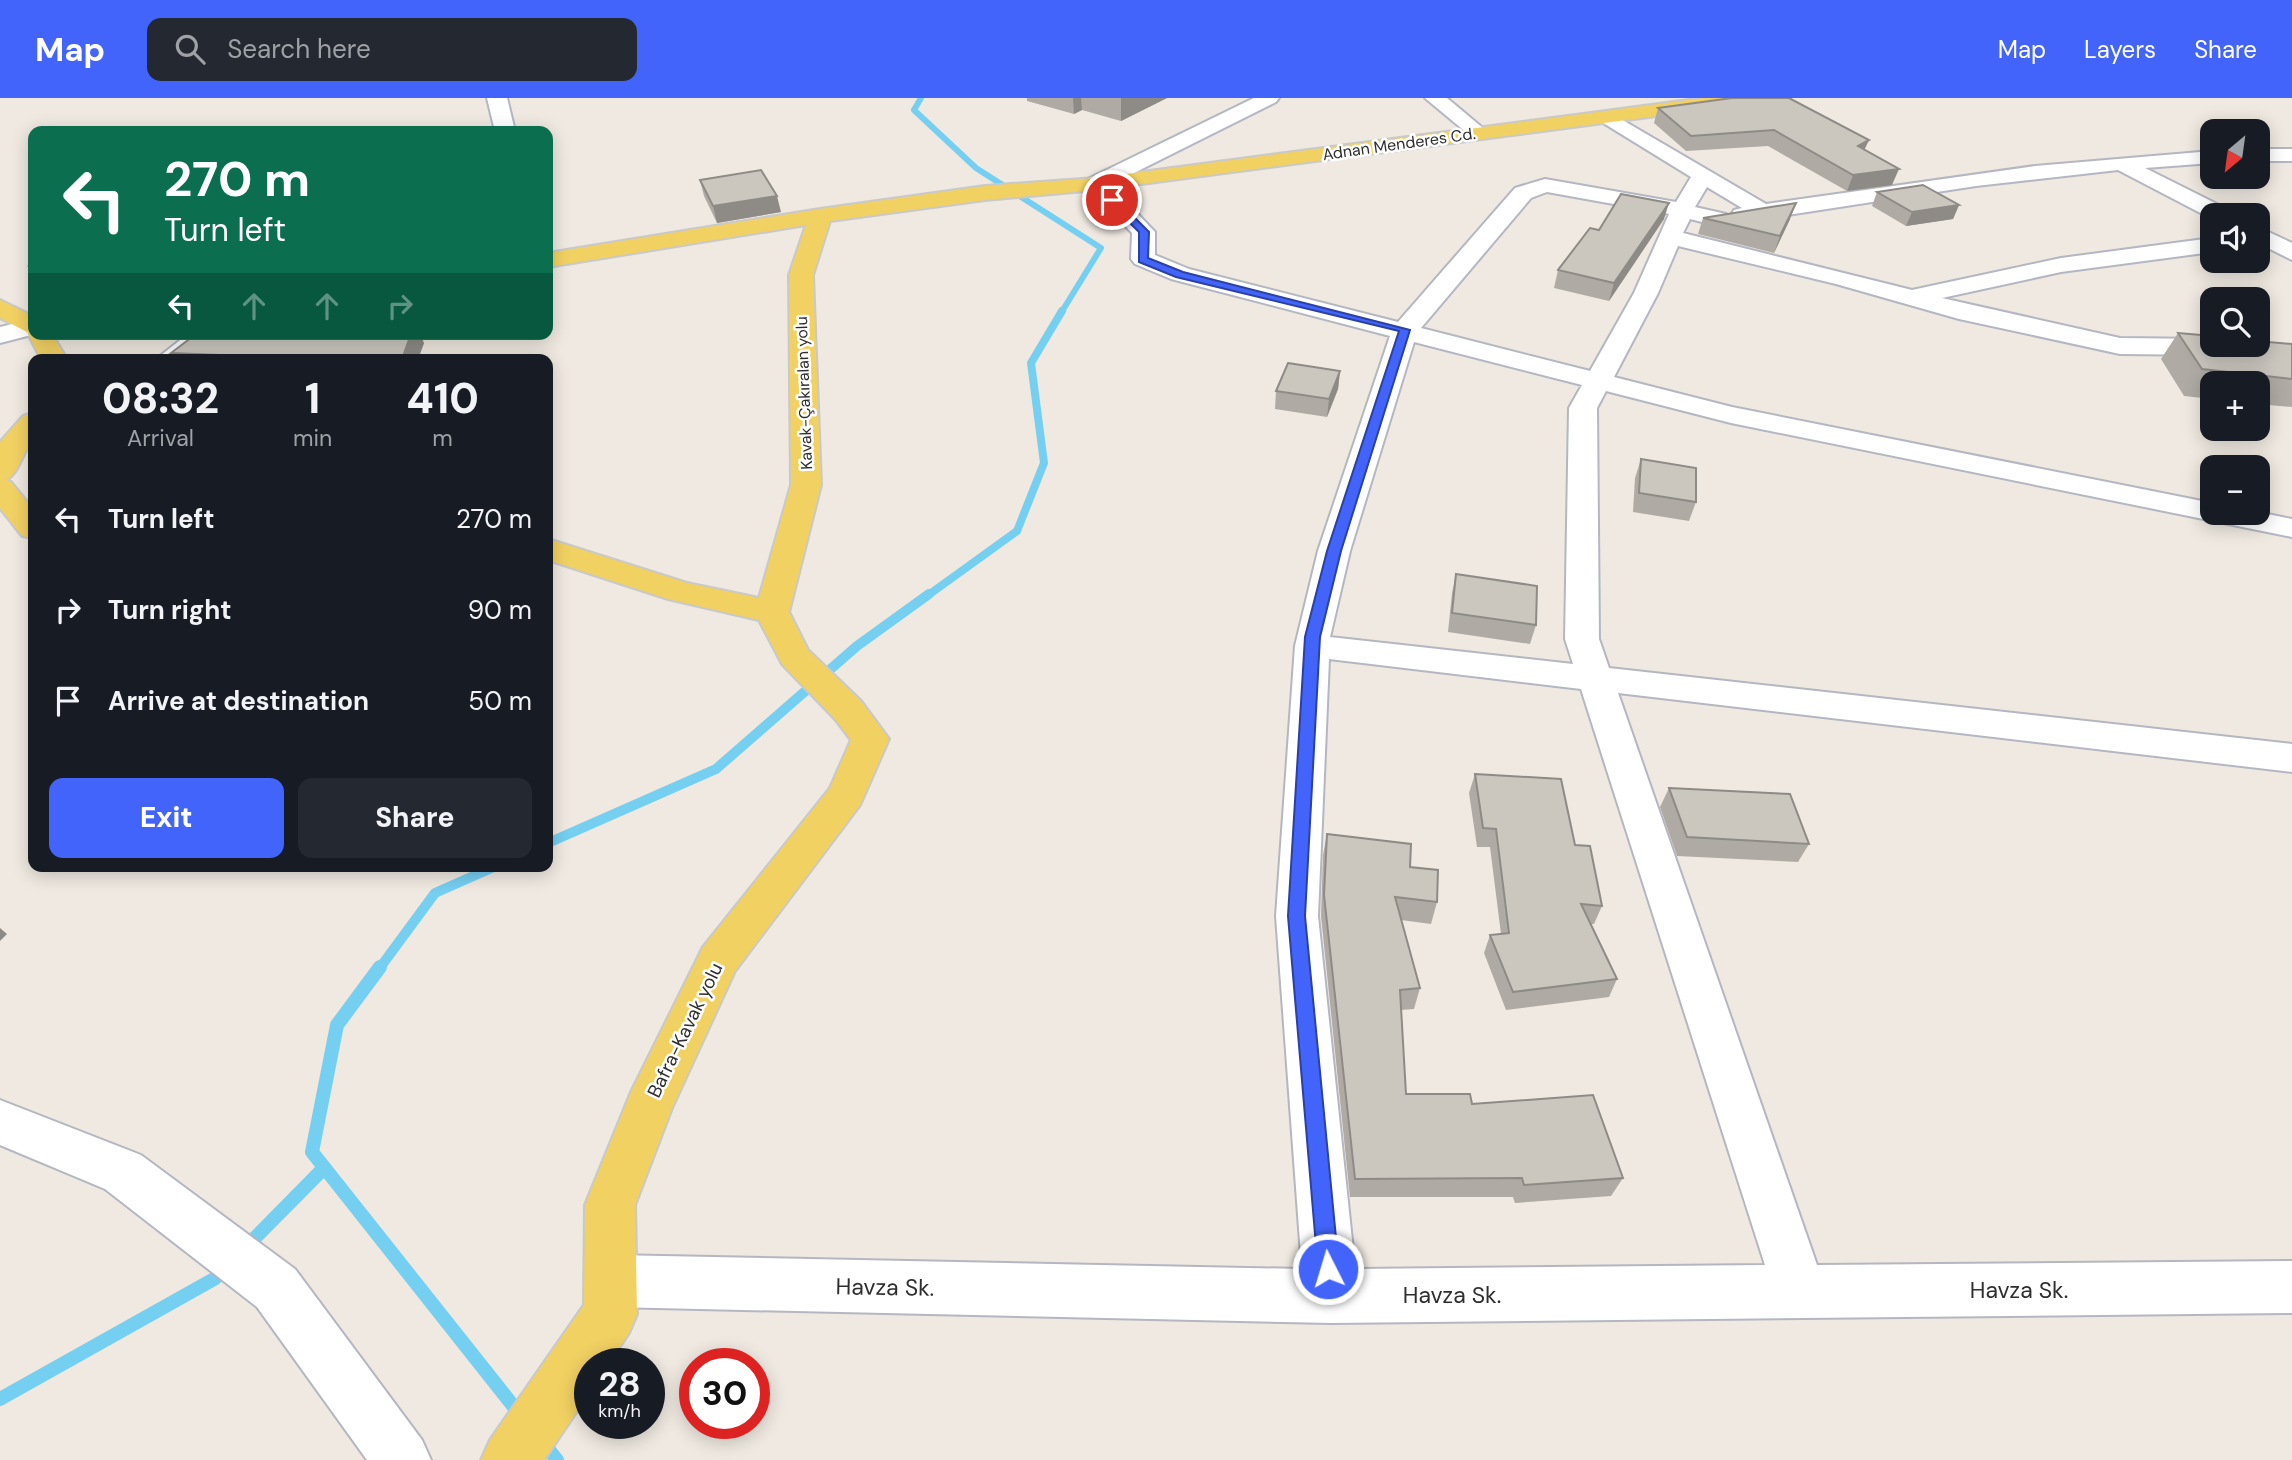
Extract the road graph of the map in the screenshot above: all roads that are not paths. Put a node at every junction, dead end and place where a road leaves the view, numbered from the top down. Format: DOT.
graph roads {
  1 [pos="498,98"];
  2 [pos="1269,98"];
  3 [pos="1435,98"];
  4 [pos="1748,98"];
  5 [pos="1607,117"];
  6 [pos="504,126"];
  7 [pos="1480,134"];
  8 [pos="2270,155"];
  9 [pos="2292,155"];
  10 [pos="2200,158"];
  11 [pos="2118,162"];
  12 [pos="1703,175"];
  13 [pos="1096,184"];
  14 [pos="2200,204"];
  15 [pos="1763,212"];
  16 [pos="820,216"];
  17 [pos="1676,225"];
  18 [pos="2270,237"];
  19 [pos="2292,237"];
  20 [pos="2270,242"];
  21 [pos="2200,247"];
  22 [pos="2292,253"];
  23 [pos="553,259"];
  24 [pos="1911,298"];
  25 [pos="0,308"];
  26 [pos="28,324"];
  27 [pos="28,328"];
  28 [pos="1405,330"];
  29 [pos="0,335"];
  30 [pos="197,340"];
  31 [pos="177,354"];
  32 [pos="2292,356"];
  33 [pos="1599,379"];
  34 [pos="18,431"];
  35 [pos="0,473"];
  36 [pos="0,488"];
  37 [pos="2200,510"];
  38 [pos="28,523"];
  39 [pos="2270,524"];
  40 [pos="2292,528"];
  41 [pos="553,550"];
  42 [pos="772,612"];
  43 [pos="1312,646"];
  44 [pos="1596,679"];
  45 [pos="2292,758"];
  46 [pos="0,1122"];
  47 [pos="2292,1287"];
  48 [pos="1800,1291"];
  49 [pos="1331,1296"];
  50 [pos="611,1297"];
  51 [pos="402,1460"];
  52 [pos="510,1460"];
  1 -- 6 [label="street"];
  2 -- 13 [label="street"];
  3 -- 7 [label="street"];
  4 -- 5 [label="main road, Adnan Menderes Cd."];
  5 -- 7 [label="main road, Adnan Menderes Cd."];
  5 -- 12 [label="street"];
  7 -- 13 [label="main road, Adnan Menderes Cd."];
  8 -- 9 [label="street"];
  10 -- 11 [label="street"];
  11 -- 14 [label="street"];
  11 -- 15 [label="street"];
  12 -- 15 [label="street"];
  12 -- 17 [label="street"];
  13 -- 16 [label="main road, Adnan Menderes Cd."];
  13 -- 28 [label="street"];
  15 -- 17 [label="street"];
  16 -- 23 [label="main road, Adnan Menderes Cd."];
  16 -- 42 [label="main road, Kavak-Çakıralan yolu"];
  17 -- 24 [label="street"];
  17 -- 28 [label="street"];
  17 -- 33 [label="street"];
  18 -- 19 [label="street"];
  20 -- 22 [label="street"];
  21 -- 24 [label="street"];
  24 -- 32 [label="street"];
  25 -- 26 [label="main road"];
  27 -- 29 [label="street"];
  28 -- 33 [label="street"];
  28 -- 43 [label="street"];
  30 -- 31 [label="street"];
  33 -- 37 [label="street"];
  33 -- 44 [label="street"];
  34 -- 35 [label="main road"];
  36 -- 38 [label="main road"];
  39 -- 40 [label="street"];
  41 -- 42 [label="main road"];
  42 -- 50 [label="main road, Bafra-Kavak yolu"];
  43 -- 44 [label="street"];
  43 -- 49 [label="street"];
  44 -- 45 [label="street"];
  44 -- 48 [label="street"];
  46 -- 51 [label="street"];
  47 -- 48 [label="street, Havza Sk."];
  48 -- 49 [label="street, Havza Sk."];
  49 -- 50 [label="street, Havza Sk."];
  50 -- 52 [label="main road"];
}
